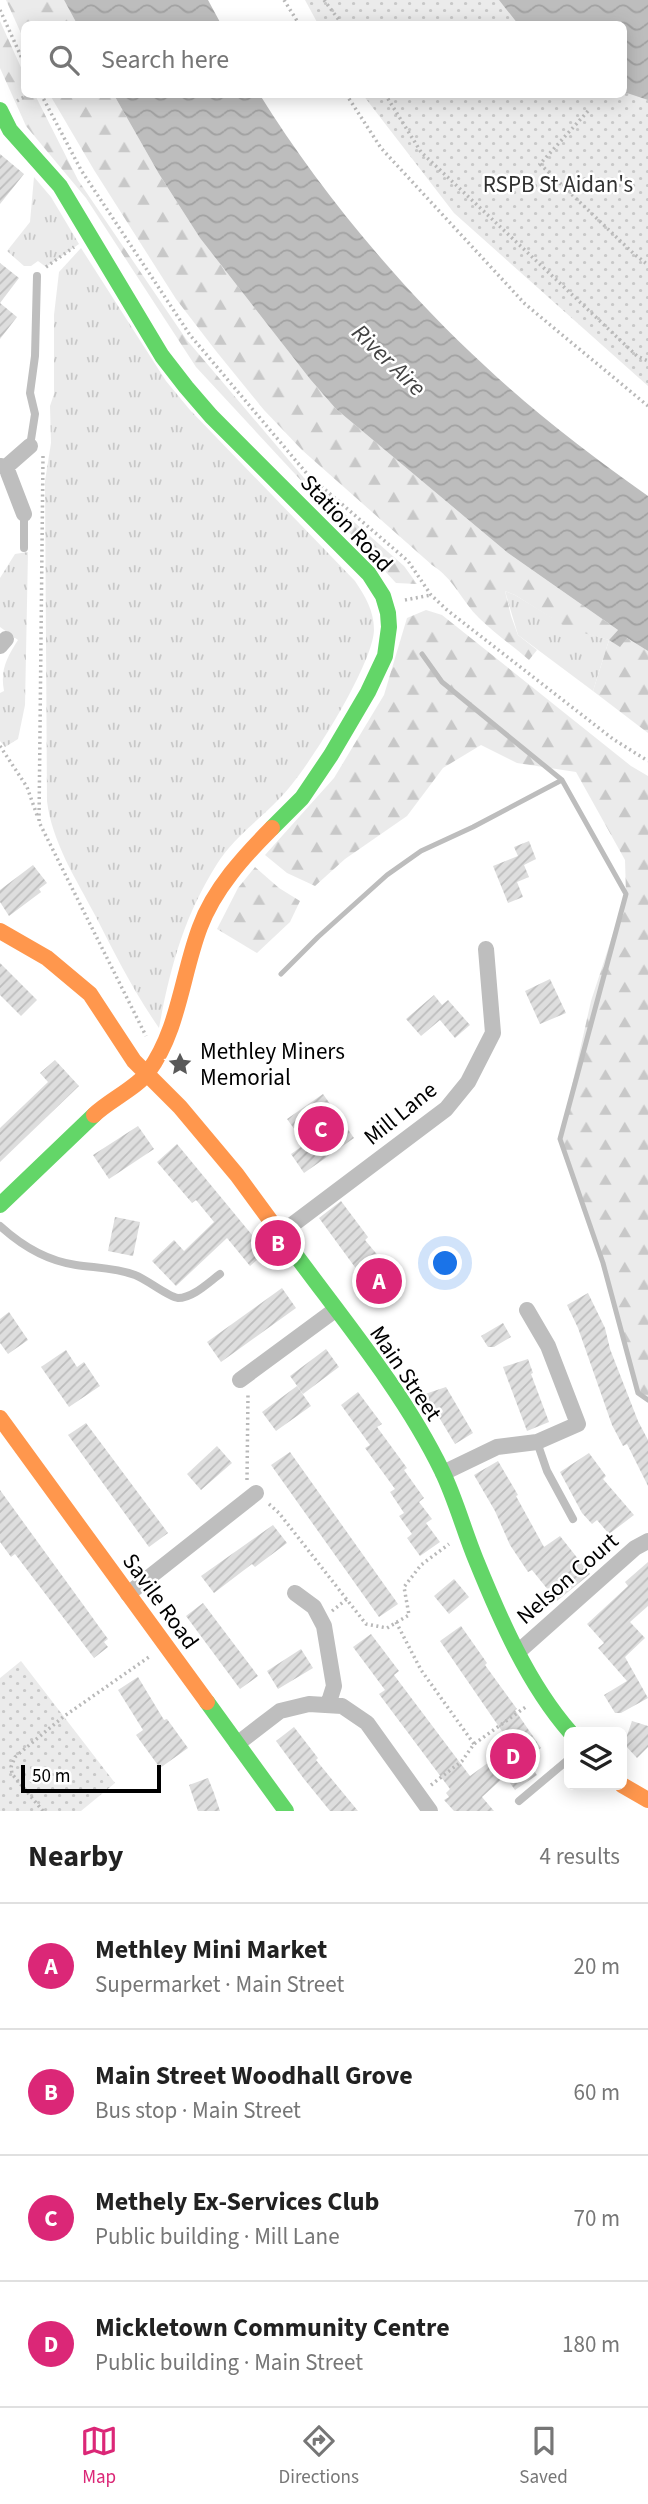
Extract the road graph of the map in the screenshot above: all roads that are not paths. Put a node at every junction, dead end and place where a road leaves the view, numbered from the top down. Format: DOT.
graph roads {
  1 [pos="0,110"];
  2 [pos="37,276"];
  3 [pos="37,449"];
  4 [pos="3,466"];
  5 [pos="24,514"];
  6 [pos="24,548"];
  7 [pos="0,931"];
  8 [pos="486,949"];
  9 [pos="147,1075"];
  10 [pos="0,1205"];
  11 [pos="0,1226"];
  12 [pos="280,1234"];
  13 [pos="220,1274"];
  14 [pos="335,1310"];
  15 [pos="527,1310"];
  16 [pos="240,1380"];
  17 [pos="0,1418"];
  18 [pos="537,1442"];
  19 [pos="443,1473"];
  20 [pos="256,1493"];
  21 [pos="573,1519"];
  22 [pos="648,1541"];
  23 [pos="128,1594"];
  24 [pos="295,1594"];
  25 [pos="518,1652"];
  26 [pos="328,1705"];
  27 [pos="566,1727"];
  28 [pos="237,1744"];
  29 [pos="564,1763"];
  30 [pos="627,1788"];
  31 [pos="648,1800"];
  32 [pos="519,1801"];
  33 [pos="279,1809"];
  34 [pos="430,1811"];
  1 -- 9 [label="street, Station Road"];
  2 -- 3 [label="lane"];
  3 -- 4 [label="street"];
  4 -- 5 [label="street"];
  5 -- 6 [label="lane"];
  7 -- 9 [label="street, Main Street"];
  8 -- 12 [label="street, Mill Lane"];
  9 -- 10 [label="street"];
  9 -- 12 [label="street, Main Street"];
  11 -- 13 [label="lane"];
  12 -- 14 [label="street, Main Street"];
  14 -- 16 [label="street"];
  14 -- 19 [label="street, Main Street"];
  15 -- 18 [label="street"];
  17 -- 23 [label="street, Savile Road"];
  18 -- 19 [label="street"];
  18 -- 21 [label="lane"];
  19 -- 25 [label="street, Main Street"];
  20 -- 23 [label="street"];
  22 -- 25 [label="street, Nelson Court"];
  23 -- 28 [label="street, Savile Road"];
  24 -- 26 [label="street"];
  25 -- 27 [label="street, Main Street"];
  26 -- 28 [label="street"];
  26 -- 34 [label="street"];
  28 -- 33 [label="street, Savile Road"];
  29 -- 32 [label="lane"];
  30 -- 31 [label="street"];
}
